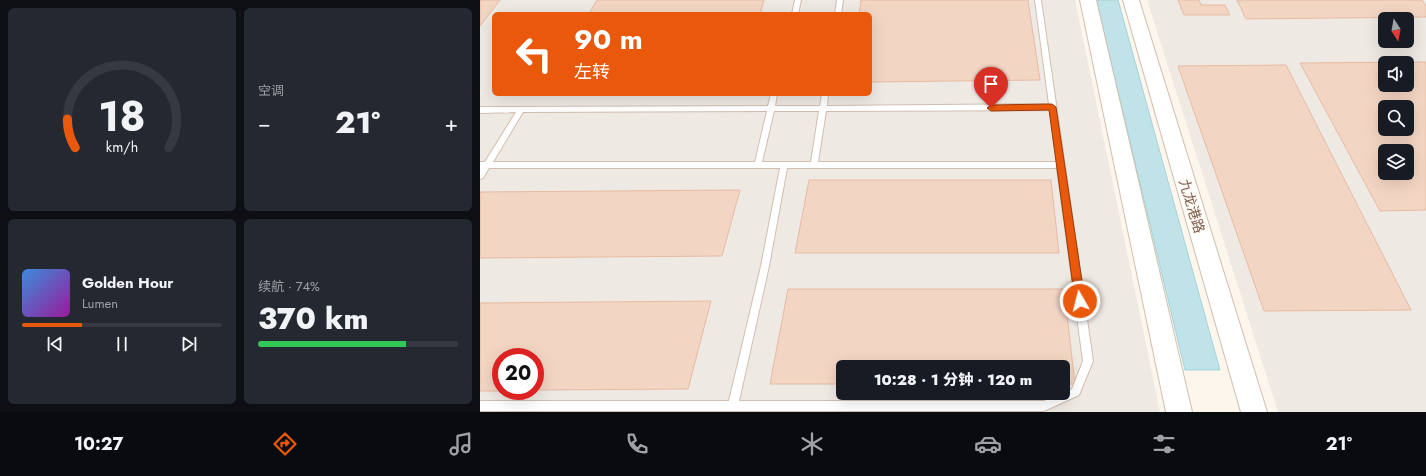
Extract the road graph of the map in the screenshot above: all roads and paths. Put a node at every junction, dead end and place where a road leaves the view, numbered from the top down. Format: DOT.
graph roads {
  1 [pos="798,0"];
  2 [pos="840,0"];
  3 [pos="1038,0"];
  4 [pos="1088,0"];
  5 [pos="1131,0"];
  6 [pos="795,12"];
  7 [pos="838,12"];
  8 [pos="773,96"];
  9 [pos="825,96"];
  10 [pos="1052,107"];
  11 [pos="770,109"];
  12 [pos="823,109"];
  13 [pos="480,110"];
  14 [pos="520,110"];
  15 [pos="483,165"];
  16 [pos="758,165"];
  17 [pos="784,165"];
  18 [pos="814,165"];
  19 [pos="1060,166"];
  20 [pos="480,176"];
  21 [pos="480,406"];
  22 [pos="733,406"];
  23 [pos="1179,412"];
  24 [pos="1254,412"];
  1 -- 6 [label="lane"];
  2 -- 7 [label="lane"];
  3 -- 10 [label="lane"];
  4 -- 23 [label="street"];
  5 -- 24 [label="street, 九龙港路"];
  8 -- 11 [label="lane"];
  9 -- 12 [label="lane"];
  10 -- 12 [label="lane"];
  10 -- 19 [label="lane"];
  11 -- 12 [label="lane"];
  11 -- 14 [label="lane"];
  11 -- 16 [label="lane"];
  12 -- 18 [label="lane"];
  13 -- 14 [label="lane"];
  14 -- 15 [label="lane"];
  15 -- 16 [label="lane"];
  15 -- 20 [label="lane"];
  16 -- 17 [label="lane"];
  17 -- 18 [label="lane"];
  17 -- 22 [label="lane"];
  18 -- 19 [label="lane"];
  19 -- 22 [label="lane"];
  21 -- 22 [label="lane"];
}
